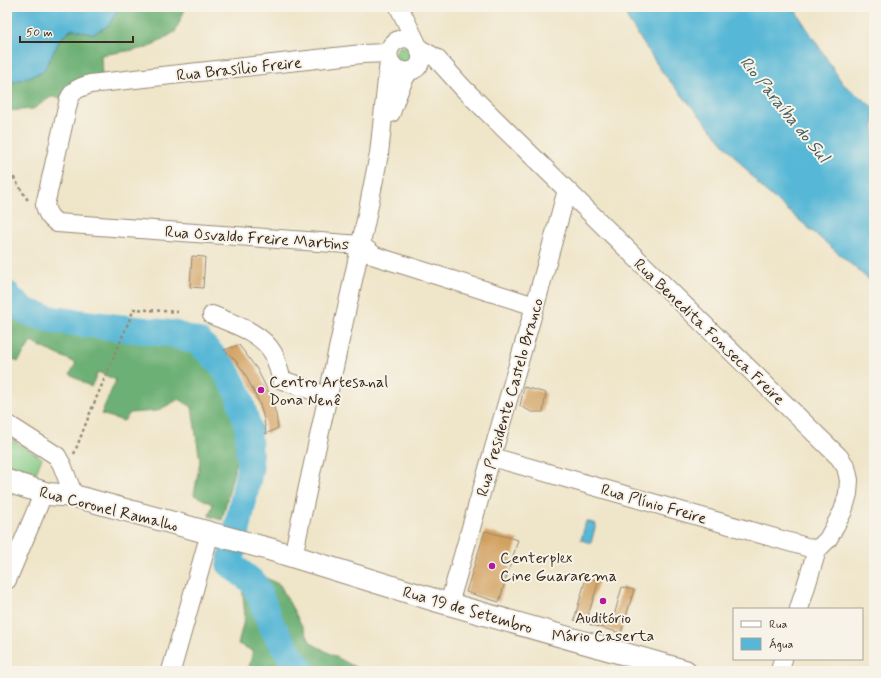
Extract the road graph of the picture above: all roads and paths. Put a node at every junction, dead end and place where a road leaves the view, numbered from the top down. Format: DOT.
graph roads {
  1 [pos="392,7"];
  2 [pos="399,7"];
  3 [pos="419,47"];
  4 [pos="389,53"];
  5 [pos="412,70"];
  6 [pos="463,88"];
  7 [pos="379,154"];
  8 [pos="7,167"];
  9 [pos="567,190"];
  10 [pos="32,207"];
  11 [pos="64,223"];
  12 [pos="361,245"];
  13 [pos="536,306"];
  14 [pos="179,312"];
  15 [pos="212,315"];
  16 [pos="314,391"];
  17 [pos="7,424"];
  18 [pos="74,456"];
  19 [pos="492,457"];
  20 [pos="7,481"];
  21 [pos="74,496"];
  22 [pos="40,504"];
  23 [pos="216,535"];
  24 [pos="253,544"];
  25 [pos="817,550"];
  26 [pos="293,556"];
  27 [pos="7,580"];
  28 [pos="449,604"];
  29 [pos="799,608"];
  30 [pos="783,660"];
  31 [pos="647,666"];
  32 [pos="171,671"];
  33 [pos="685,671"];
  34 [pos="780,671"];
  1 -- 4 [label="street"];
  2 -- 3 [label="street"];
  3 -- 4 [label="street"];
  3 -- 5 [label="street"];
  3 -- 6 [label="street"];
  4 -- 5 [label="street"];
  4 -- 7 [label="street"];
  4 -- 11 [label="street, Rua Brasílio Freire"];
  5 -- 6 [label="street"];
  5 -- 7 [label="street"];
  6 -- 9 [label="street, Rua Benedita Fonseca Freire"];
  7 -- 12 [label="street"];
  8 -- 10 [label="path"];
  9 -- 13 [label="street, Rua Presidente Castelo Branco"];
  9 -- 25 [label="street, Rua Benedita Fonseca Freire"];
  11 -- 12 [label="street, Rua Osvaldo Freire Martins"];
  12 -- 13 [label="street, Rua Osvaldo Freire Martins"];
  12 -- 26 [label="street"];
  13 -- 19 [label="street, Rua Presidente Castelo Branco"];
  14 -- 18 [label="path"];
  15 -- 16 [label="street"];
  17 -- 21 [label="street"];
  19 -- 25 [label="street, Rua Plínio Freire"];
  19 -- 28 [label="street, Rua Presidente Castelo Branco"];
  20 -- 21 [label="main road, Rua Coronel Ramalho"];
  21 -- 23 [label="main road, Rua Coronel Ramalho"];
  22 -- 27 [label="street"];
  23 -- 24 [label="main road, Rua Coronel Ramalho"];
  23 -- 32 [label="street"];
  24 -- 26 [label="main road, Rua 19 de Setembro"];
  25 -- 29 [label="street, Rua Benedita Fonseca Freire"];
  26 -- 28 [label="main road, Rua 19 de Setembro"];
  28 -- 31 [label="main road, Rua 19 de Setembro"];
  30 -- 34 [label="street"];
  31 -- 33 [label="main road, Rua 19 de Setembro"];
}
